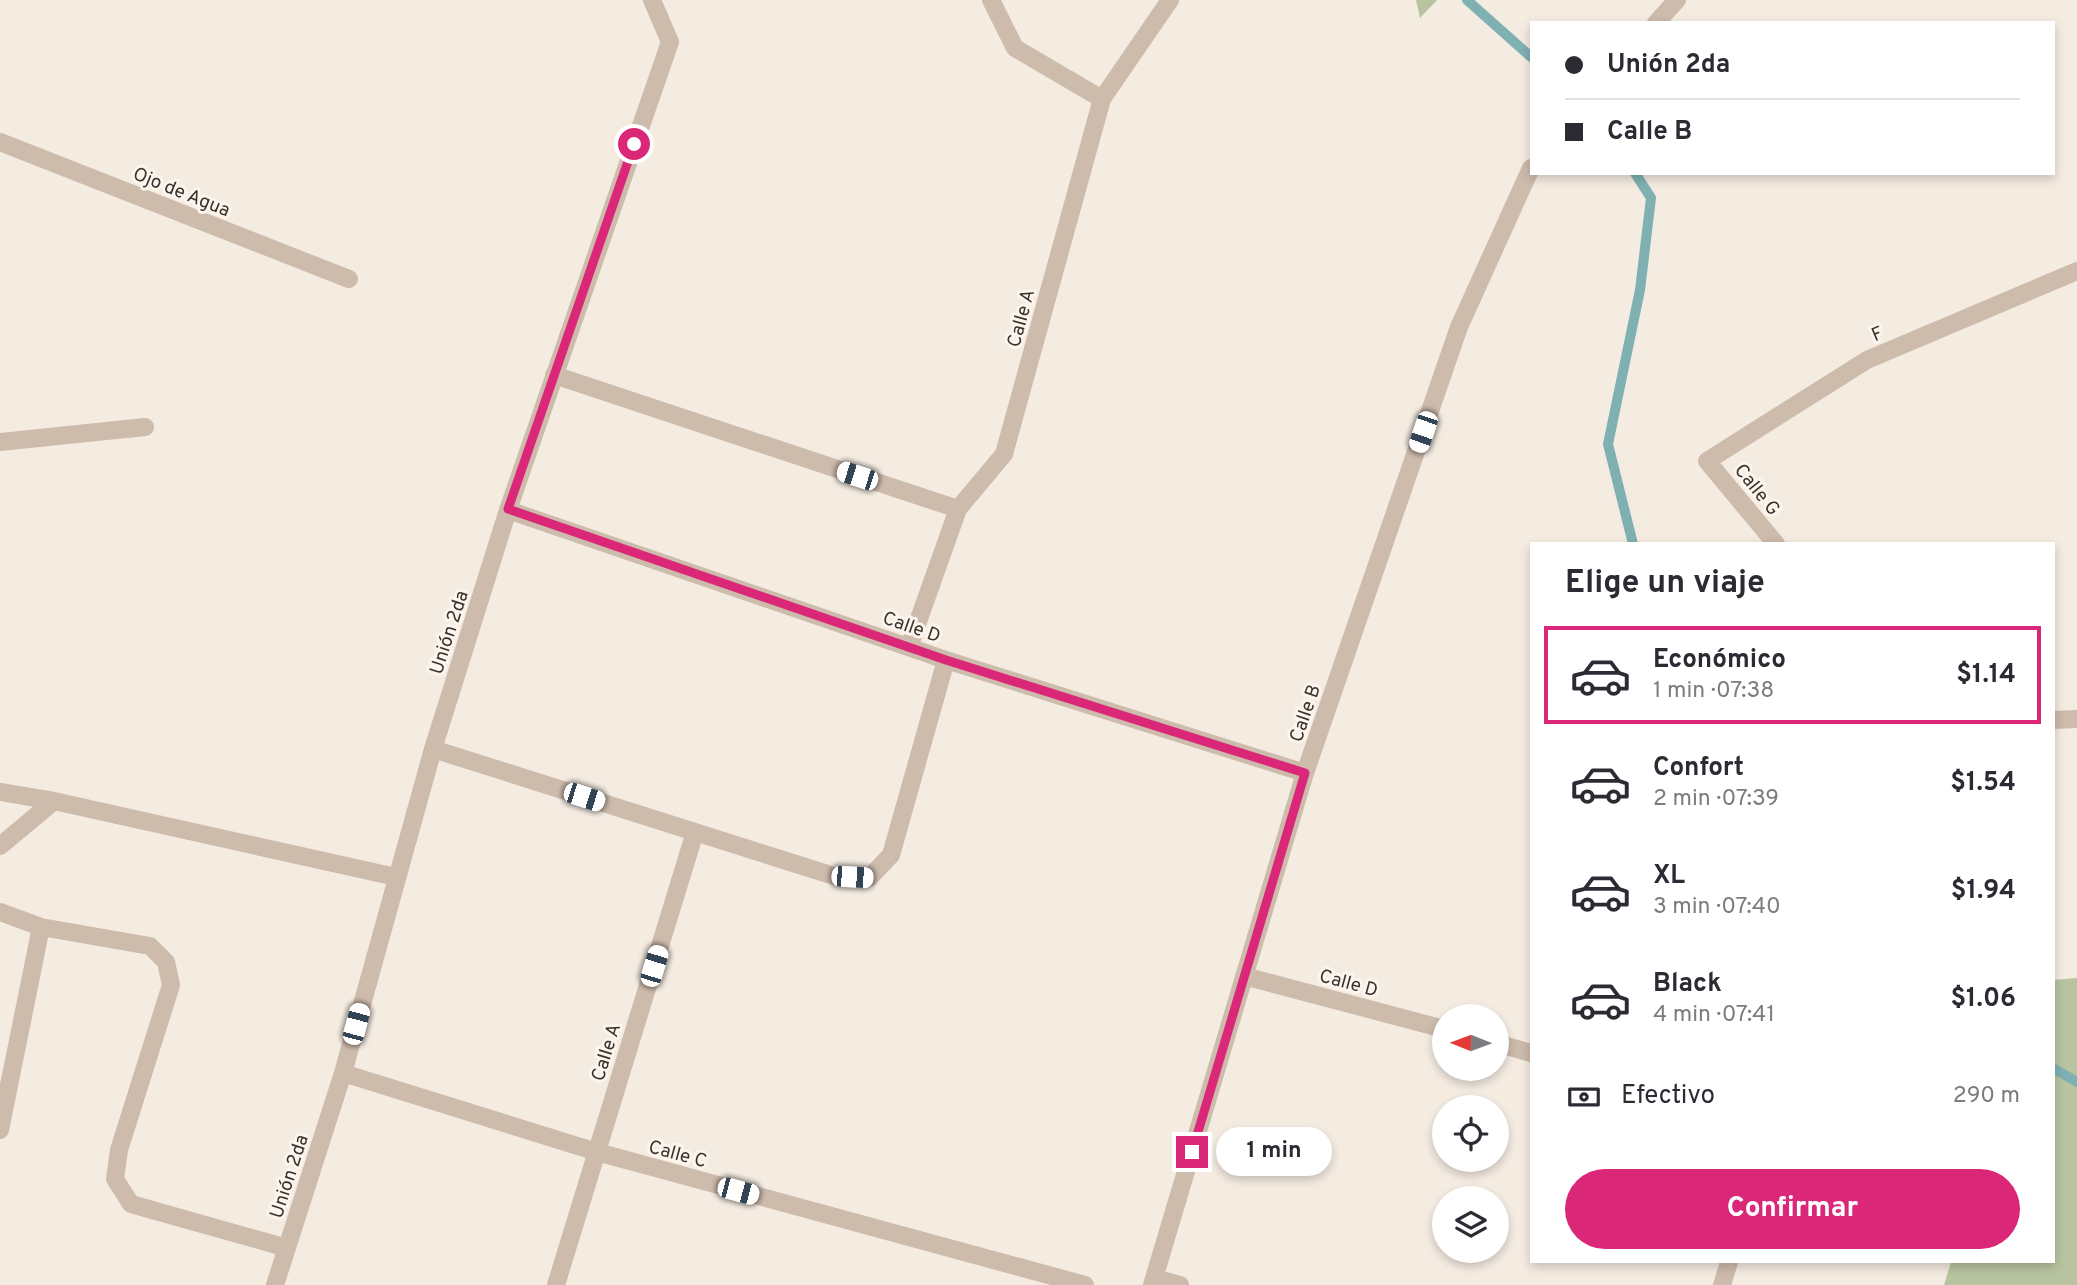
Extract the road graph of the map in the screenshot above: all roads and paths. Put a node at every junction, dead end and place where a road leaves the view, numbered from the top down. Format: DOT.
graph roads {
  1 [pos="652,0"];
  2 [pos="991,0"];
  3 [pos="1170,0"];
  4 [pos="1677,0"];
  5 [pos="1658,21"];
  6 [pos="1102,99"];
  7 [pos="0,142"];
  8 [pos="1530,169"];
  9 [pos="2077,271"];
  10 [pos="349,279"];
  11 [pos="554,375"];
  12 [pos="145,427"];
  13 [pos="0,442"];
  14 [pos="1707,461"];
  15 [pos="508,509"];
  16 [pos="958,509"];
  17 [pos="1774,542"];
  18 [pos="909,647"];
  19 [pos="946,660"];
  20 [pos="2077,719"];
  21 [pos="2055,720"];
  22 [pos="433,749"];
  23 [pos="1305,773"];
  24 [pos="0,792"];
  25 [pos="54,801"];
  26 [pos="695,832"];
  27 [pos="0,846"];
  28 [pos="396,877"];
  29 [pos="0,912"];
  30 [pos="41,927"];
  31 [pos="1244,976"];
  32 [pos="1432,1026"];
  33 [pos="1509,1047"];
  34 [pos="1530,1053"];
  35 [pos="343,1073"];
  36 [pos="0,1130"];
  37 [pos="597,1152"];
  38 [pos="287,1248"];
  39 [pos="1728,1263"];
  40 [pos="1153,1281"];
  41 [pos="275,1285"];
  42 [pos="556,1285"];
  43 [pos="1086,1285"];
  44 [pos="1180,1285"];
  45 [pos="1722,1285"];
  1 -- 11 [label="street, Unión 2da"];
  2 -- 6 [label="street"];
  3 -- 6 [label="street, Calle A"];
  4 -- 5 [label="street"];
  6 -- 16 [label="street, Calle A"];
  7 -- 10 [label="street, Ojo de Agua"];
  8 -- 23 [label="street, Calle B"];
  9 -- 14 [label="street, F"];
  11 -- 15 [label="street, Unión 2da"];
  11 -- 16 [label="street"];
  12 -- 13 [label="street"];
  14 -- 17 [label="street, Calle G"];
  15 -- 18 [label="street, Calle D"];
  15 -- 22 [label="street, Unión 2da"];
  16 -- 18 [label="street, Calle A"];
  18 -- 19 [label="street, Calle D"];
  19 -- 23 [label="street, Calle D"];
  19 -- 26 [label="street"];
  20 -- 21 [label="street"];
  22 -- 26 [label="street"];
  22 -- 28 [label="street, Unión 2da"];
  23 -- 31 [label="street, Calle B"];
  24 -- 25 [label="street"];
  25 -- 27 [label="street"];
  25 -- 28 [label="street"];
  26 -- 37 [label="street, Calle A"];
  28 -- 35 [label="street, Unión 2da"];
  29 -- 30 [label="street"];
  30 -- 36 [label="street"];
  30 -- 38 [label="street"];
  31 -- 32 [label="street, Calle D"];
  31 -- 40 [label="street, Calle B"];
  33 -- 34 [label="street"];
  35 -- 37 [label="street, Calle C"];
  35 -- 38 [label="street, Unión 2da"];
  37 -- 42 [label="street, Calle A"];
  37 -- 43 [label="street, Calle C"];
  38 -- 41 [label="street, Unión 2da"];
  39 -- 45 [label="street"];
  40 -- 44 [label="street"];
}
